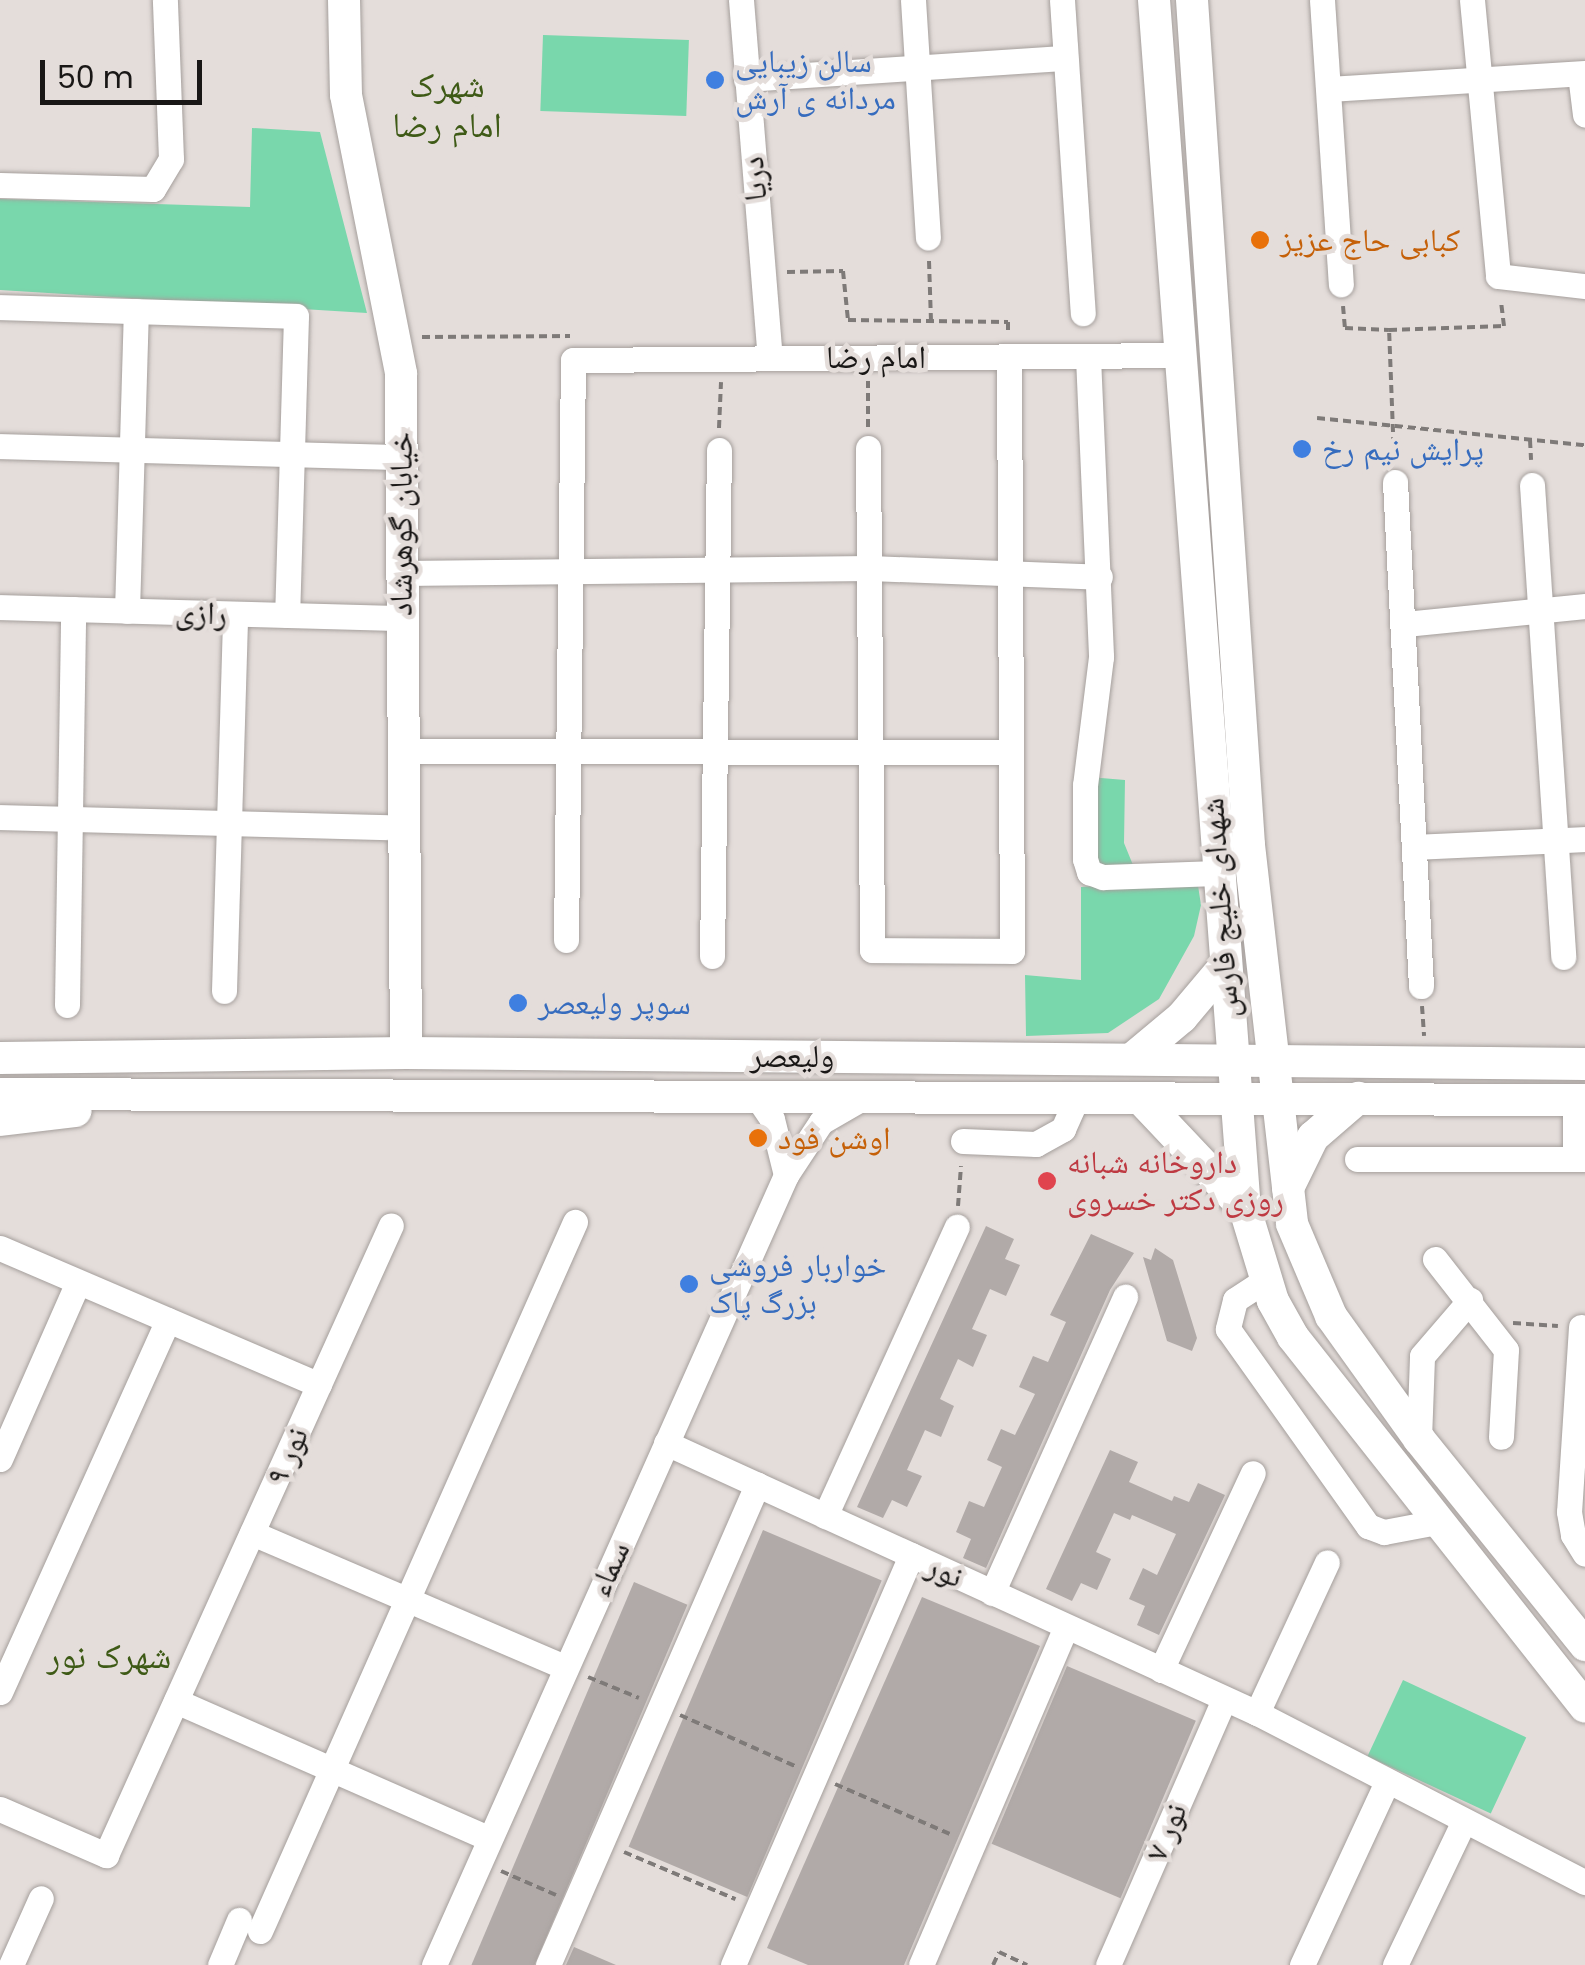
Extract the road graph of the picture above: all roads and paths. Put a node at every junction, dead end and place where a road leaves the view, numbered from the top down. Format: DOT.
graph roads {
  1 [pos="165,0"];
  2 [pos="344,0"];
  3 [pos="741,0"];
  4 [pos="913,0"];
  5 [pos="1062,0"];
  6 [pos="1154,0"];
  7 [pos="1192,0"];
  8 [pos="1322,0"];
  9 [pos="1472,0"];
  10 [pos="1065,58"];
  11 [pos="917,67"];
  12 [pos="1582,73"];
  13 [pos="746,79"];
  14 [pos="1480,84"];
  15 [pos="1328,89"];
  16 [pos="1585,116"];
  17 [pos="0,185"];
  18 [pos="928,238"];
  19 [pos="762,272"];
  20 [pos="1342,284"];
  21 [pos="1585,286"];
  22 [pos="0,308"];
  23 [pos="136,311"];
  24 [pos="1083,313"];
  25 [pos="931,321"];
  26 [pos="1504,326"];
  27 [pos="1388,330"];
  28 [pos="396,338"];
  29 [pos="1179,355"];
  30 [pos="1009,356"];
  31 [pos="770,357"];
  32 [pos="868,357"];
  33 [pos="1088,357"];
  34 [pos="721,358"];
  35 [pos="573,360"];
  36 [pos="1317,418"];
  37 [pos="1393,425"];
  38 [pos="1585,444"];
  39 [pos="0,446"];
  40 [pos="868,448"];
  41 [pos="132,450"];
  42 [pos="719,450"];
  43 [pos="292,454"];
  44 [pos="401,457"];
  45 [pos="1395,482"];
  46 [pos="1532,485"];
  47 [pos="870,568"];
  48 [pos="568,570"];
  49 [pos="714,570"];
  50 [pos="402,573"];
  51 [pos="1009,574"];
  52 [pos="1100,576"];
  53 [pos="1585,606"];
  54 [pos="0,608"];
  55 [pos="73,609"];
  56 [pos="127,611"];
  57 [pos="1537,611"];
  58 [pos="235,614"];
  59 [pos="287,615"];
  60 [pos="402,618"];
  61 [pos="1405,624"];
  62 [pos="403,751"];
  63 [pos="567,752"];
  64 [pos="713,752"];
  65 [pos="866,752"];
  66 [pos="1010,752"];
  67 [pos="0,816"];
  68 [pos="66,818"];
  69 [pos="229,823"];
  70 [pos="386,827"];
  71 [pos="1585,840"];
  72 [pos="1555,841"];
  73 [pos="1415,847"];
  74 [pos="1218,873"];
  75 [pos="566,940"];
  76 [pos="712,956"];
  77 [pos="1563,957"];
  78 [pos="1225,966"];
  79 [pos="1421,986"];
  80 [pos="224,991"];
  81 [pos="66,1004"];
  82 [pos="406,1054"];
  83 [pos="0,1058"];
  84 [pos="1133,1058"];
  85 [pos="1231,1059"];
  86 [pos="1276,1060"];
  87 [pos="1425,1061"];
  88 [pos="1585,1064"];
  89 [pos="243,1092"];
  90 [pos="871,1093"];
  91 [pos="0,1094"];
  92 [pos="755,1094"];
  93 [pos="1078,1098"];
  94 [pos="1358,1098"];
  95 [pos="1141,1099"];
  96 [pos="1234,1100"];
  97 [pos="1280,1100"];
  98 [pos="1580,1100"];
  99 [pos="0,1120"];
  100 [pos="963,1141"];
  101 [pos="1358,1159"];
  102 [pos="1580,1159"];
  103 [pos="786,1175"];
  104 [pos="1286,1193"];
  105 [pos="1245,1209"];
  106 [pos="575,1222"];
  107 [pos="391,1225"];
  108 [pos="957,1227"];
  109 [pos="0,1248"];
  110 [pos="1435,1259"];
  111 [pos="1266,1278"];
  112 [pos="78,1282"];
  113 [pos="1125,1297"];
  114 [pos="1470,1300"];
  115 [pos="168,1320"];
  116 [pos="1488,1321"];
  117 [pos="1581,1327"];
  118 [pos="318,1385"];
  119 [pos="1500,1437"];
  120 [pos="1419,1439"];
  121 [pos="666,1443"];
  122 [pos="0,1460"];
  123 [pos="1253,1472"];
  124 [pos="758,1485"];
  125 [pos="825,1516"];
  126 [pos="1437,1522"];
  127 [pos="252,1533"];
  128 [pos="1585,1554"];
  129 [pos="910,1556"];
  130 [pos="1327,1562"];
  131 [pos="992,1593"];
  132 [pos="407,1600"];
  133 [pos="1066,1627"];
  134 [pos="1585,1645"];
  135 [pos="565,1668"];
  136 [pos="1161,1670"];
  137 [pos="0,1692"];
  138 [pos="1224,1699"];
  139 [pos="176,1701"];
  140 [pos="661,1706"];
  141 [pos="1585,1708"];
  142 [pos="1257,1713"];
  143 [pos="332,1769"];
  144 [pos="815,1775"];
  145 [pos="1386,1784"];
  146 [pos="0,1810"];
  147 [pos="1464,1820"];
  148 [pos="602,1842"];
  149 [pos="973,1844"];
  150 [pos="483,1849"];
  151 [pos="1585,1882"];
  152 [pos="41,1898"];
  153 [pos="575,1904"];
  154 [pos="758,1908"];
  155 [pos="735,1964"];
  156 [pos="11,1965"];
  157 [pos="220,1965"];
  158 [pos="434,1965"];
  159 [pos="548,1965"];
  160 [pos="921,1965"];
  161 [pos="993,1965"];
  162 [pos="1027,1965"];
  163 [pos="1108,1965"];
  164 [pos="1302,1965"];
  165 [pos="1396,1965"];
  1 -- 17 [label="street"];
  2 -- 28 [label="main road, خیابان گوهرشاد"];
  3 -- 13 [label="street, دریا"];
  4 -- 11 [label="street"];
  5 -- 10 [label="street"];
  6 -- 29 [label="main road, شهدای خلیج فارس"];
  7 -- 86 [label="main road, شهدای خلیج فارس"];
  8 -- 15 [label="street"];
  9 -- 14 [label="street"];
  10 -- 11 [label="street"];
  10 -- 24 [label="street"];
  11 -- 13 [label="street"];
  11 -- 18 [label="street"];
  12 -- 14 [label="street"];
  12 -- 16 [label="street"];
  13 -- 19 [label="street, دریا"];
  14 -- 15 [label="street"];
  14 -- 21 [label="street"];
  15 -- 20 [label="street"];
  18 -- 25 [label="path"];
  19 -- 25 [label="path"];
  19 -- 31 [label="street, دریا"];
  20 -- 27 [label="path"];
  22 -- 23 [label="street"];
  23 -- 41 [label="street"];
  23 -- 43 [label="street"];
  25 -- 30 [label="path"];
  26 -- 27 [label="path"];
  27 -- 37 [label="path"];
  28 -- 35 [label="path"];
  28 -- 44 [label="main road, خیابان گوهرشاد"];
  29 -- 33 [label="street, امام رضا"];
  29 -- 74 [label="main road, شهدای خلیج فارس"];
  30 -- 32 [label="street, امام رضا"];
  30 -- 33 [label="street, امام رضا"];
  30 -- 51 [label="street"];
  31 -- 32 [label="street, امام رضا"];
  31 -- 34 [label="street, امام رضا"];
  32 -- 40 [label="path"];
  33 -- 52 [label="street"];
  34 -- 35 [label="street, امام رضا"];
  34 -- 42 [label="path"];
  35 -- 48 [label="street"];
  36 -- 37 [label="path"];
  37 -- 38 [label="path"];
  37 -- 45 [label="path"];
  39 -- 41 [label="street"];
  40 -- 47 [label="street"];
  41 -- 43 [label="street"];
  41 -- 56 [label="street"];
  42 -- 49 [label="street"];
  43 -- 44 [label="street"];
  43 -- 59 [label="street"];
  44 -- 50 [label="main road, خیابان گوهرشاد"];
  45 -- 61 [label="street"];
  46 -- 57 [label="street"];
  47 -- 49 [label="street"];
  47 -- 51 [label="street"];
  47 -- 65 [label="street"];
  48 -- 49 [label="street"];
  48 -- 50 [label="street"];
  48 -- 63 [label="street"];
  49 -- 64 [label="street"];
  50 -- 60 [label="main road, خیابان گوهرشاد"];
  51 -- 52 [label="street"];
  51 -- 66 [label="street"];
  52 -- 74 [label="street"];
  53 -- 57 [label="street"];
  54 -- 55 [label="street, رازی"];
  55 -- 56 [label="street, رازی"];
  55 -- 68 [label="street"];
  56 -- 58 [label="street, رازی"];
  57 -- 61 [label="street"];
  57 -- 72 [label="street"];
  58 -- 59 [label="street, رازی"];
  58 -- 69 [label="street"];
  59 -- 60 [label="street, رازی"];
  60 -- 62 [label="main road, خیابان گوهرشاد"];
  61 -- 73 [label="street"];
  62 -- 63 [label="street"];
  62 -- 82 [label="main road, خیابان گوهرشاد"];
  63 -- 64 [label="street"];
  63 -- 75 [label="street"];
  64 -- 65 [label="street"];
  64 -- 76 [label="street"];
  65 -- 66 [label="street"];
  65 -- 66 [label="street"];
  67 -- 68 [label="street"];
  68 -- 69 [label="street"];
  68 -- 81 [label="street"];
  69 -- 70 [label="street"];
  69 -- 80 [label="street"];
  71 -- 72 [label="street"];
  72 -- 73 [label="street"];
  72 -- 77 [label="street"];
  73 -- 79 [label="street"];
  74 -- 78 [label="main road, شهدای خلیج فارس"];
  78 -- 84 [label="main road"];
  78 -- 85 [label="main road, شهدای خلیج فارس"];
  79 -- 87 [label="path"];
  82 -- 83 [label="main road, ولیعصر"];
  82 -- 84 [label="main road, ولیعصر"];
  84 -- 85 [label="main road, ولیعصر"];
  85 -- 86 [label="main road, ولیعصر"];
  85 -- 96 [label="main road, شهدای خلیج فارس"];
  86 -- 87 [label="main road, ولیعصر"];
  86 -- 97 [label="main road, شهدای خلیج فارس"];
  87 -- 88 [label="main road, ولیعصر"];
  89 -- 91 [label="main road, ولیعصر"];
  89 -- 92 [label="main road, ولیعصر"];
  89 -- 99 [label="main road"];
  90 -- 92 [label="main road, ولیعصر"];
  90 -- 93 [label="main road, ولیعصر"];
  90 -- 103 [label="street, سماء"];
  92 -- 103 [label="street"];
  93 -- 95 [label="main road, ولیعصر"];
  93 -- 100 [label="street"];
  94 -- 97 [label="main road, ولیعصر"];
  94 -- 98 [label="main road, ولیعصر"];
  94 -- 104 [label="main road"];
  95 -- 96 [label="main road, ولیعصر"];
  95 -- 105 [label="main road"];
  96 -- 97 [label="main road, ولیعصر"];
  96 -- 105 [label="main road, شهدای خلیج فارس"];
  97 -- 104 [label="main road, شهدای خلیج فارس"];
  98 -- 102 [label="street"];
  100 -- 108 [label="path"];
  101 -- 102 [label="street"];
  103 -- 121 [label="street, سماء"];
  104 -- 120 [label="main road, شهدای خلیج فارس"];
  105 -- 111 [label="main road, شهدای خلیج فارس"];
  106 -- 132 [label="street"];
  107 -- 118 [label="street"];
  108 -- 125 [label="street"];
  109 -- 112 [label="street, نور ۹"];
  110 -- 114 [label="street"];
  111 -- 126 [label="main road, شهدای خلیج فارس"];
  111 -- 126 [label="street"];
  112 -- 115 [label="street, نور ۹"];
  112 -- 122 [label="street"];
  113 -- 131 [label="street"];
  114 -- 116 [label="street"];
  114 -- 120 [label="street"];
  115 -- 118 [label="street, نور ۹"];
  115 -- 137 [label="street"];
  116 -- 117 [label="path"];
  116 -- 119 [label="street"];
  117 -- 128 [label="street"];
  118 -- 127 [label="street, نور ۹"];
  120 -- 134 [label="main road, شهدای خلیج فارس"];
  121 -- 124 [label="street, نور"];
  121 -- 135 [label="street, سماء"];
  123 -- 136 [label="street"];
  124 -- 125 [label="street, نور"];
  124 -- 140 [label="street"];
  125 -- 129 [label="street, نور"];
  126 -- 141 [label="main road, شهدای خلیج فارس"];
  127 -- 132 [label="street"];
  127 -- 139 [label="street, نور ۹"];
  129 -- 131 [label="street, نور"];
  129 -- 144 [label="street"];
  130 -- 142 [label="street"];
  131 -- 133 [label="street, نور"];
  132 -- 135 [label="street"];
  132 -- 143 [label="street"];
  133 -- 136 [label="street, نور"];
  133 -- 149 [label="street"];
  135 -- 140 [label="path"];
  135 -- 150 [label="street, سماء"];
  136 -- 138 [label="street, نور"];
  138 -- 142 [label="street, نور"];
  138 -- 163 [label="street, نور ۷"];
  139 -- 143 [label="street"];
  139 -- 146 [label="street, نور ۹"];
  140 -- 144 [label="path"];
  140 -- 148 [label="street"];
  142 -- 145 [label="street, نور"];
  143 -- 150 [label="street"];
  143 -- 157 [label="street"];
  144 -- 149 [label="path"];
  144 -- 154 [label="street"];
  145 -- 147 [label="street, نور"];
  145 -- 164 [label="street"];
  147 -- 151 [label="street, نور"];
  147 -- 165 [label="street"];
  148 -- 153 [label="street"];
  148 -- 154 [label="path"];
  149 -- 160 [label="street"];
  150 -- 153 [label="path"];
  150 -- 158 [label="street, سماء"];
  152 -- 156 [label="street"];
  153 -- 159 [label="street"];
  154 -- 155 [label="street"];
  161 -- 162 [label="path"];
}
